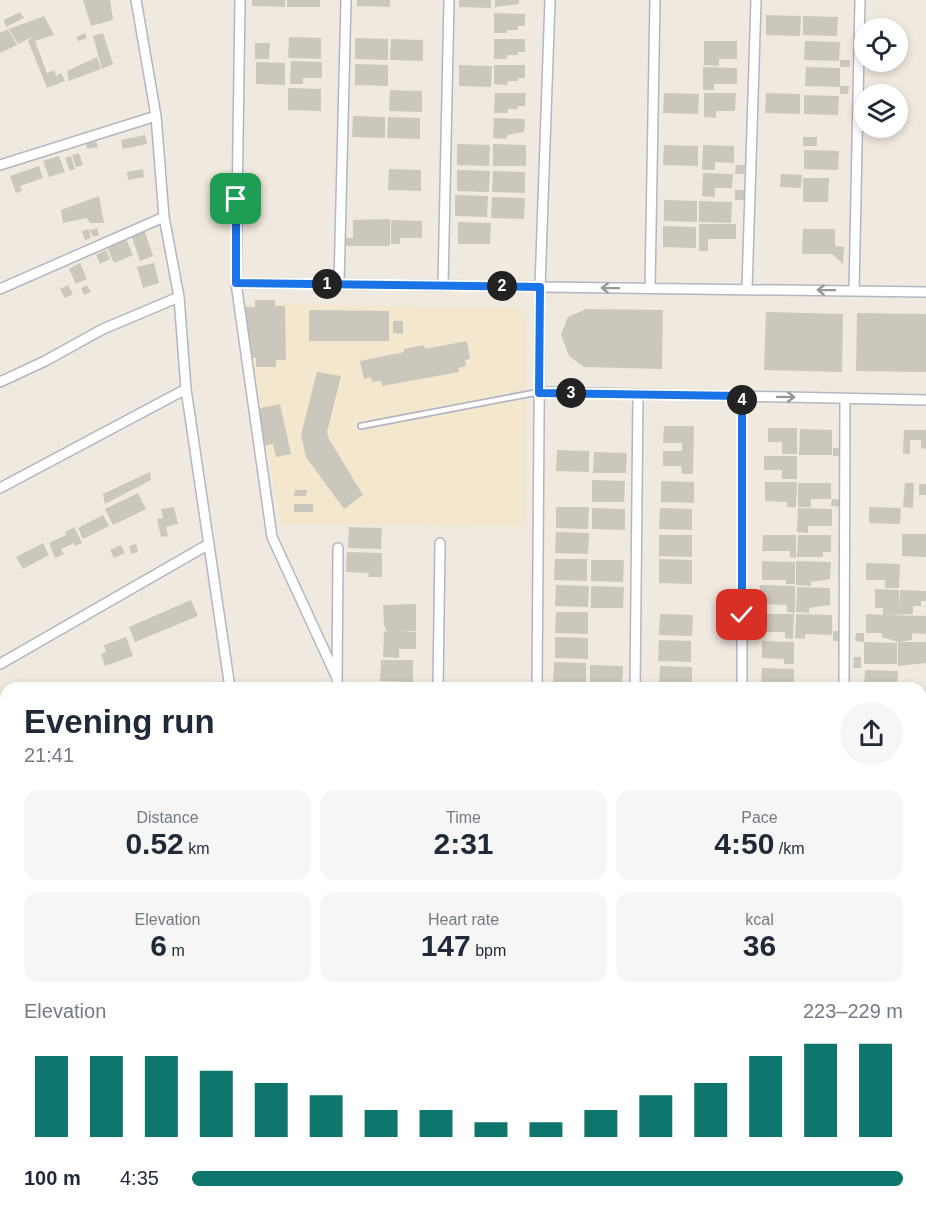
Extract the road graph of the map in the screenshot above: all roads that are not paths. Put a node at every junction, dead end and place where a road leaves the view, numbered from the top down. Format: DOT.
graph roads {
  1 [pos="136,0"];
  2 [pos="240,0"];
  3 [pos="346,0"];
  4 [pos="449,0"];
  5 [pos="550,0"];
  6 [pos="655,0"];
  7 [pos="756,0"];
  8 [pos="860,0"];
  9 [pos="156,116"];
  10 [pos="0,165"];
  11 [pos="164,217"];
  12 [pos="236,283"];
  13 [pos="339,284"];
  14 [pos="443,285"];
  15 [pos="540,287"];
  16 [pos="650,288"];
  17 [pos="0,289"];
  18 [pos="747,289"];
  19 [pos="854,291"];
  20 [pos="926,291"];
  21 [pos="179,297"];
  22 [pos="0,382"];
  23 [pos="186,389"];
  24 [pos="539,393"];
  25 [pos="638,394"];
  26 [pos="742,396"];
  27 [pos="845,398"];
  28 [pos="926,400"];
  29 [pos="361,426"];
  30 [pos="0,488"];
  31 [pos="440,543"];
  32 [pos="209,544"];
  33 [pos="338,548"];
  34 [pos="0,664"];
  35 [pos="337,678"];
  36 [pos="229,682"];
  37 [pos="337,682"];
  38 [pos="438,682"];
  39 [pos="537,682"];
  40 [pos="635,682"];
  41 [pos="742,682"];
  42 [pos="844,682"];
  1 -- 9 [label="street"];
  2 -- 12 [label="street"];
  3 -- 13 [label="street"];
  4 -- 14 [label="street"];
  5 -- 15 [label="street"];
  6 -- 16 [label="street"];
  7 -- 18 [label="street"];
  8 -- 19 [label="street"];
  9 -- 10 [label="street"];
  9 -- 11 [label="street"];
  11 -- 17 [label="street"];
  11 -- 21 [label="street"];
  12 -- 13 [label="street"];
  12 -- 35 [label="street"];
  13 -- 14 [label="street"];
  14 -- 15 [label="street"];
  16 -- 15 [label="street, one-way"];
  15 -- 24 [label="street"];
  16 -- 18 [label="street"];
  19 -- 18 [label="street, one-way"];
  19 -- 20 [label="street"];
  21 -- 22 [label="street"];
  21 -- 23 [label="street"];
  23 -- 30 [label="street"];
  23 -- 32 [label="street"];
  24 -- 25 [label="street"];
  24 -- 29 [label="lane"];
  24 -- 39 [label="street"];
  25 -- 26 [label="street"];
  25 -- 40 [label="street"];
  26 -- 27 [label="street, one-way"];
  26 -- 41 [label="street"];
  27 -- 28 [label="street"];
  27 -- 42 [label="street"];
  31 -- 38 [label="street"];
  32 -- 34 [label="street"];
  32 -- 36 [label="street"];
  33 -- 35 [label="street"];
  35 -- 37 [label="street"];
}
